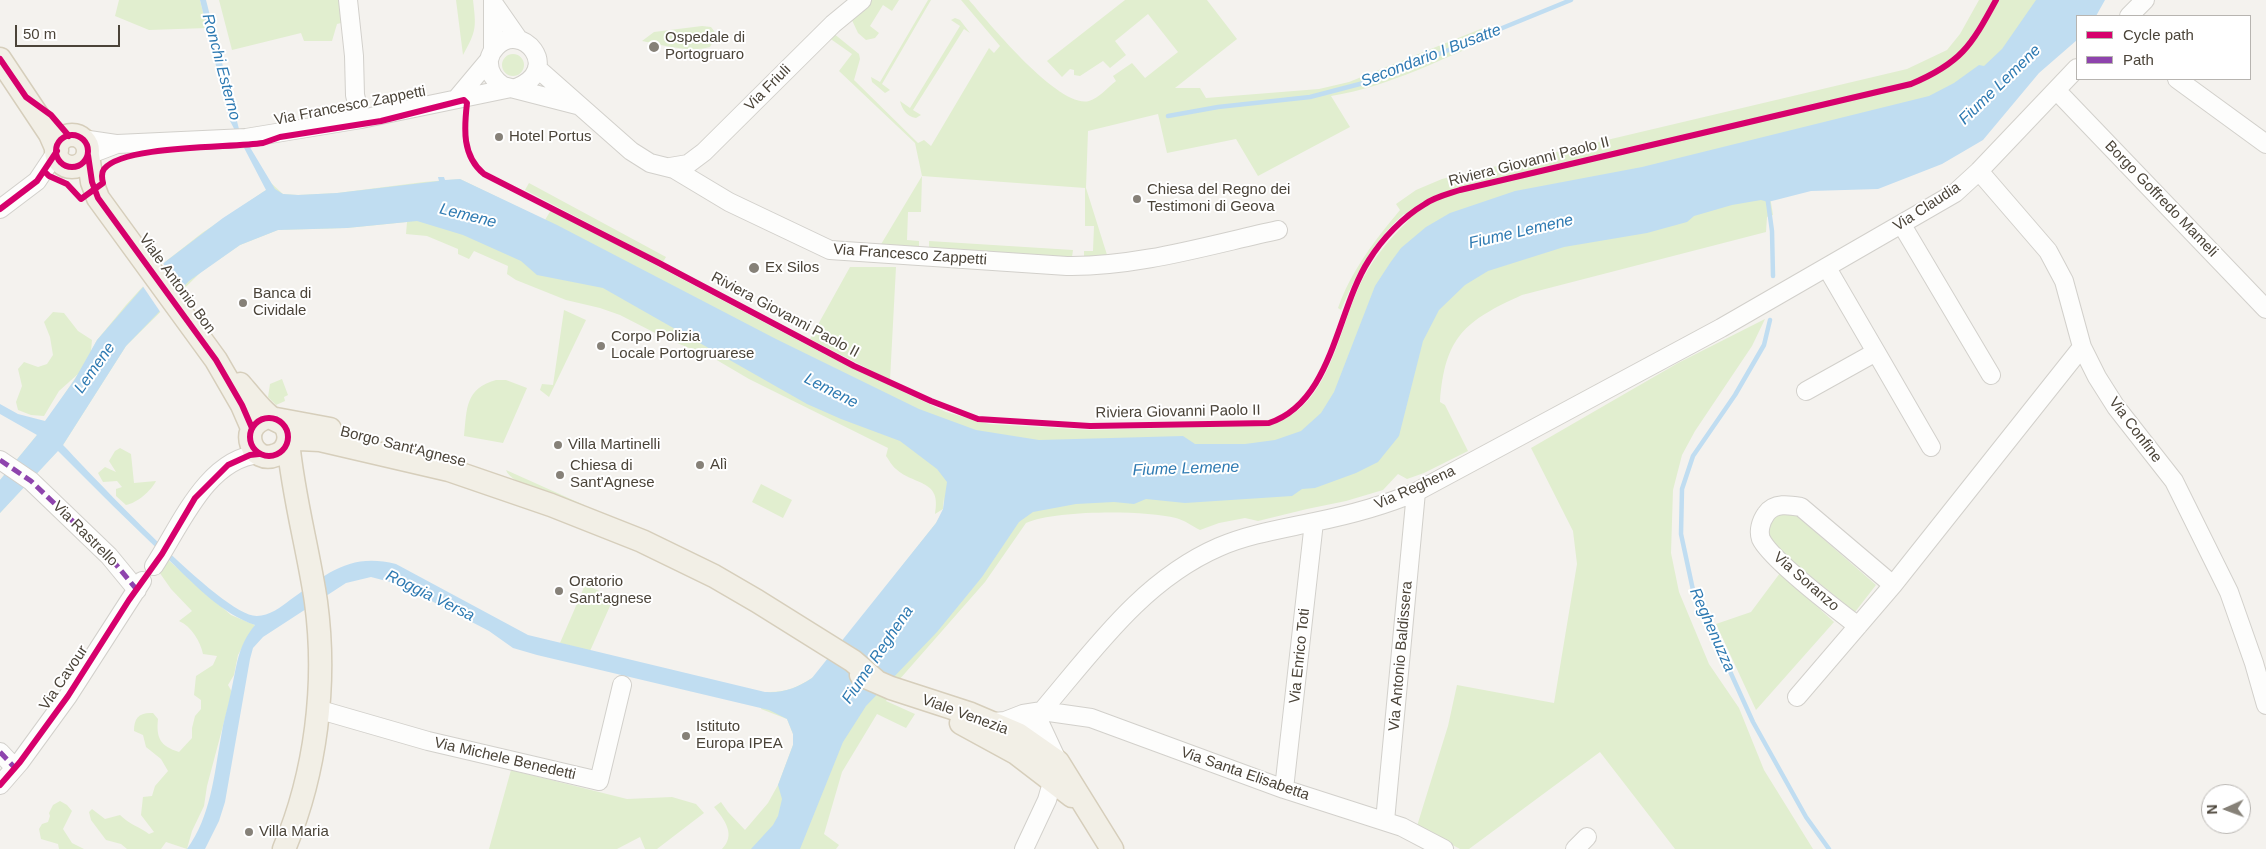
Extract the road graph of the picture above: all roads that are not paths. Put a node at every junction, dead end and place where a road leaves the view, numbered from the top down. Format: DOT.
graph roads {
  1 [pos="348,0"];
  2 [pos="862,0"];
  3 [pos="2145,0"];
  4 [pos="494,2"];
  5 [pos="2130,15"];
  6 [pos="519,40"];
  7 [pos="491,55"];
  8 [pos="0,59"];
  9 [pos="538,68"];
  10 [pos="2076,69"];
  11 [pos="2178,80"];
  12 [pos="513,88"];
  13 [pos="2056,90"];
  14 [pos="458,98"];
  15 [pos="579,106"];
  16 [pos="360,119"];
  17 [pos="2266,144"];
  18 [pos="65,152"];
  19 [pos="670,167"];
  20 [pos="1979,171"];
  21 [pos="0,209"];
  22 [pos="1902,225"];
  23 [pos="1278,230"];
  24 [pos="1827,268"];
  25 [pos="1776,297"];
  26 [pos="2266,309"];
  27 [pos="2082,347"];
  28 [pos="1876,352"];
  29 [pos="1991,374"];
  30 [pos="1806,391"];
  31 [pos="267,422"];
  32 [pos="288,441"];
  33 [pos="1931,447"];
  34 [pos="264,456"];
  35 [pos="6,463"];
  36 [pos="1416,492"];
  37 [pos="551,506"];
  38 [pos="1314,522"];
  39 [pos="607,529"];
  40 [pos="302,533"];
  41 [pos="160,556"];
  42 [pos="678,572"];
  43 [pos="139,585"];
  44 [pos="1893,586"];
  45 [pos="758,601"];
  46 [pos="1858,626"];
  47 [pos="797,640"];
  48 [pos="819,648"];
  49 [pos="622,685"];
  50 [pos="912,696"];
  51 [pos="1796,697"];
  52 [pos="2266,705"];
  53 [pos="317,709"];
  54 [pos="1030,719"];
  55 [pos="956,720"];
  56 [pos="0,752"];
  57 [pos="15,768"];
  58 [pos="1050,771"];
  59 [pos="0,785"];
  60 [pos="1284,789"];
  61 [pos="1385,821"];
  62 [pos="284,849"];
  63 [pos="1024,849"];
  64 [pos="1112,849"];
  65 [pos="1444,849"];
  1 -- 16 [label="street"];
  2 -- 19 [label="street, Via Friuli"];
  3 -- 5 [label="street"];
  4 -- 6 [label="street, Via Francesco Zappetti"];
  4 -- 7 [label="street"];
  6 -- 7 [label="street"];
  6 -- 9 [label="street, Via Francesco Zappetti"];
  7 -- 12 [label="street, Via Francesco Zappetti"];
  7 -- 14 [label="street"];
  8 -- 18 [label="main road, Viale Antonio Bon"];
  9 -- 12 [label="street, Via Francesco Zappetti"];
  9 -- 15 [label="street, Via Francesco Zappetti"];
  10 -- 13 [label="street, Via Claudia"];
  11 -- 17 [label="street"];
  12 -- 14 [label="street, Via Francesco Zappetti"];
  12 -- 15 [label="street, Via Francesco Zappetti"];
  13 -- 20 [label="street, Via Claudia"];
  13 -- 26 [label="street, Borgo Goffredo Mameli"];
  14 -- 16 [label="street, Via Francesco Zappetti"];
  15 -- 19 [label="street, Via Francesco Zappetti"];
  16 -- 18 [label="street, Via Francesco Zappetti"];
  18 -- 21 [label="street"];
  18 -- 31 [label="main road, Viale Antonio Bon"];
  19 -- 23 [label="street, Via Francesco Zappetti"];
  20 -- 22 [label="street, Via Claudia"];
  20 -- 27 [label="street, Via Confine"];
  22 -- 24 [label="street, Via Claudia"];
  22 -- 29 [label="street"];
  24 -- 25 [label="street, Via Claudia"];
  24 -- 28 [label="street"];
  25 -- 36 [label="street, Via Reghena"];
  27 -- 44 [label="street"];
  27 -- 52 [label="street, Via Confine"];
  28 -- 30 [label="street"];
  28 -- 33 [label="street"];
  31 -- 32 [label="main road"];
  31 -- 34 [label="main road"];
  31 -- 37 [label="main road, Borgo Sant'Agnese"];
  32 -- 34 [label="main road"];
  32 -- 37 [label="main road, Borgo Sant'Agnese"];
  32 -- 40 [label="main road"];
  34 -- 40 [label="main road"];
  34 -- 41 [label="street"];
  35 -- 43 [label="street, Via Rastrello"];
  36 -- 38 [label="street, Via Reghena"];
  36 -- 61 [label="street, Via Antonio Baldissera"];
  37 -- 39 [label="main road, Borgo Sant'Agnese"];
  38 -- 54 [label="street, Via Reghena"];
  38 -- 60 [label="street, Via Enrico Toti"];
  39 -- 42 [label="main road, Borgo Sant'Agnese"];
  39 -- 45 [label="main road, Borgo Sant'Agnese"];
  40 -- 53 [label="main road"];
  42 -- 45 [label="street, Borgo Sant'Agnese"];
  42 -- 47 [label="main road, Borgo Sant'Agnese"];
  43 -- 57 [label="street, Via Cavour"];
  44 -- 46 [label="street"];
  44 -- 46 [label="street, Via Soranzo"];
  45 -- 47 [label="street, Borgo Sant'Agnese"];
  45 -- 48 [label="main road, Borgo Sant'Agnese"];
  46 -- 51 [label="street"];
  47 -- 48 [label="main road, Borgo Sant'Agnese"];
  48 -- 50 [label="main road, Viale Venezia"];
  49 -- 53 [label="street, Via Michele Benedetti"];
  50 -- 54 [label="main road, Viale Venezia"];
  50 -- 55 [label="main road, Viale Venezia"];
  53 -- 62 [label="main road"];
  54 -- 55 [label="street, Viale Venezia"];
  54 -- 58 [label="main road, Viale Venezia"];
  54 -- 60 [label="street, Via Santa Elisabetta"];
  55 -- 58 [label="main road, Viale Venezia"];
  56 -- 57 [label="street"];
  57 -- 59 [label="street, Via Cavour"];
  58 -- 63 [label="street"];
  58 -- 64 [label="main road, Viale Venezia"];
  60 -- 61 [label="street, Via Santa Elisabetta"];
  61 -- 65 [label="street, Via Santa Elisabetta"];
}
